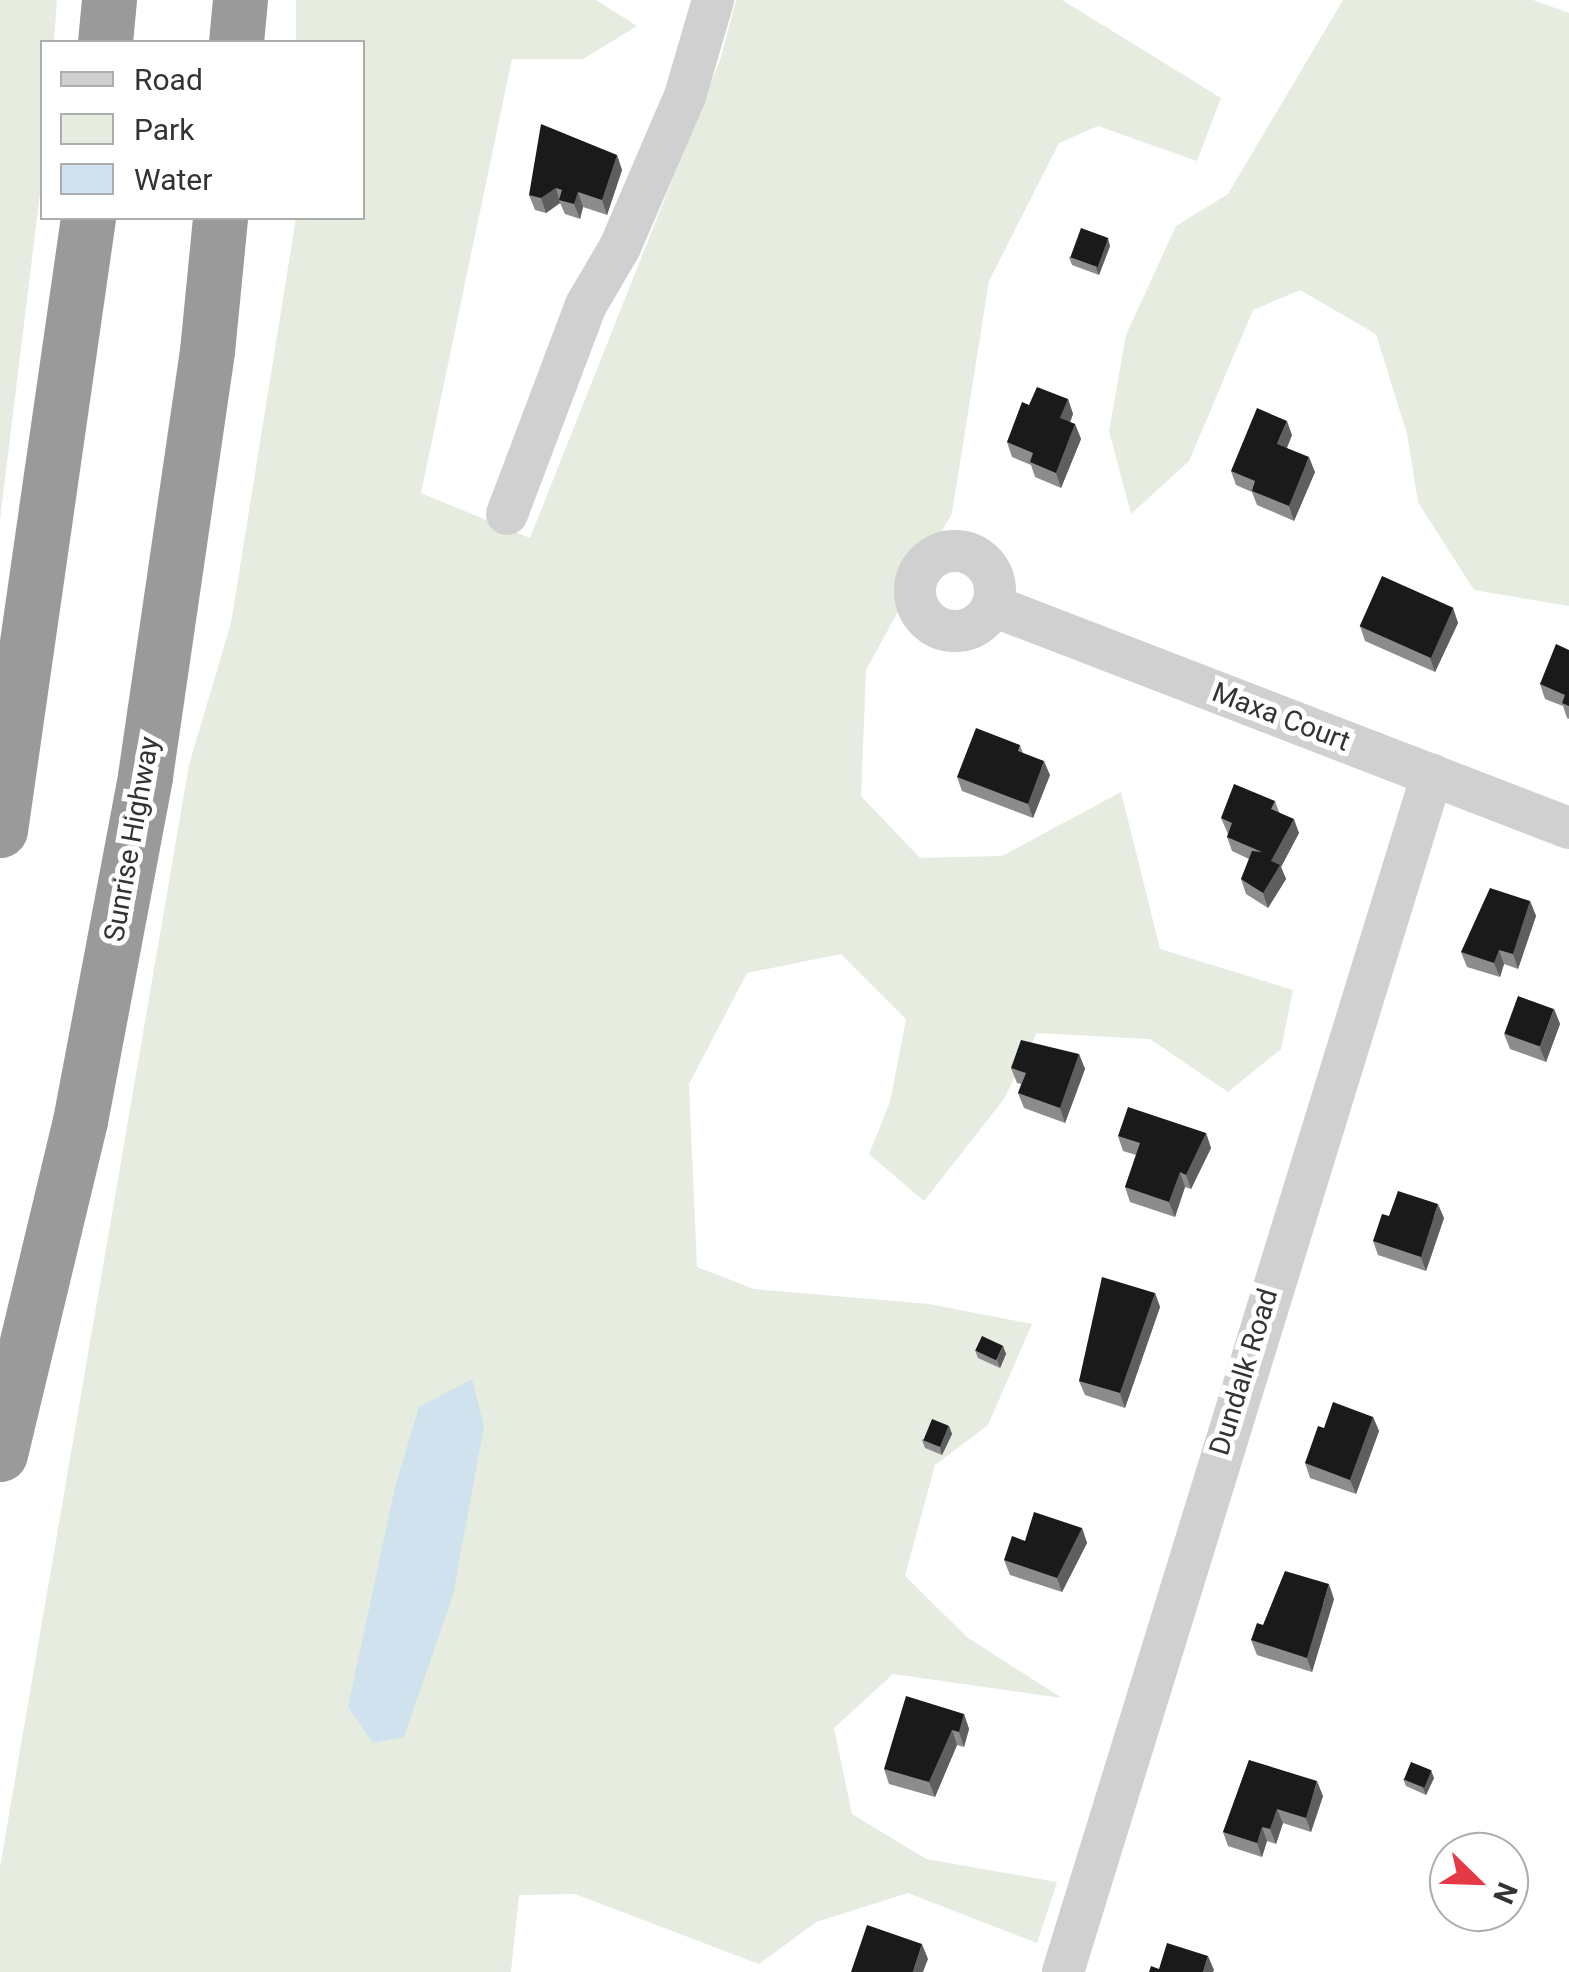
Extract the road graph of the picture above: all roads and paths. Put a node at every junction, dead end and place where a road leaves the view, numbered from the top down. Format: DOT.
graph roads {
  1 [pos="110,0"];
  2 [pos="240,0"];
  3 [pos="714,0"];
  4 [pos="105,40"];
  5 [pos="236,40"];
  6 [pos="88,220"];
  7 [pos="220,220"];
  8 [pos="507,514"];
  9 [pos="992,606"];
  10 [pos="1432,775"];
  11 [pos="1569,828"];
  12 [pos="0,830"];
  13 [pos="0,1454"];
  14 [pos="1063,1972"];
  1 -- 4 [label="highway"];
  2 -- 5 [label="highway"];
  3 -- 8 [label="street"];
  6 -- 12 [label="highway"];
  7 -- 13 [label="highway, Sunrise Highway"];
  9 -- 10 [label="street, Maxa Court"];
  10 -- 11 [label="street, Maxa Court"];
  10 -- 14 [label="street, Dundalk Road"];
}
